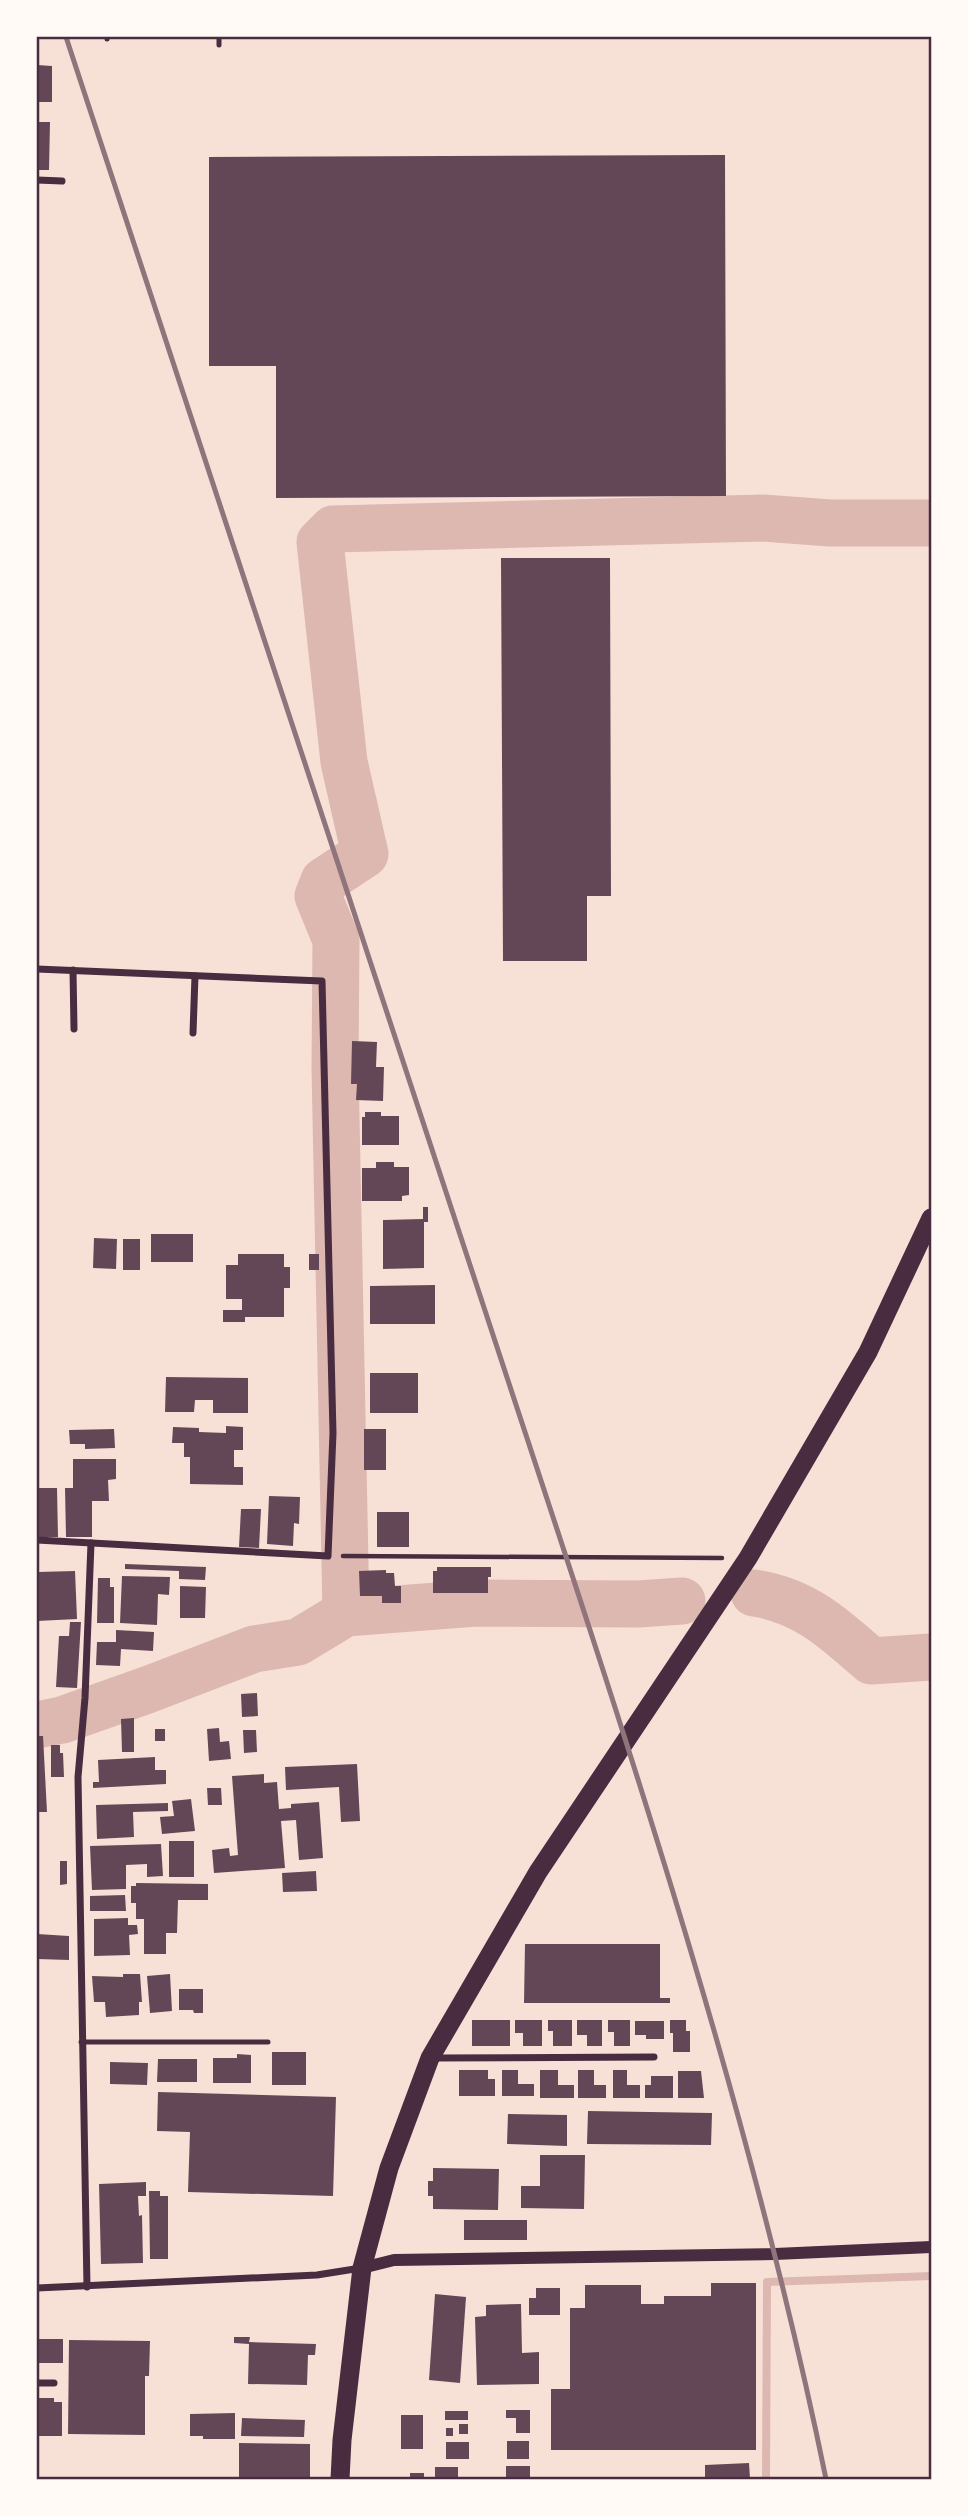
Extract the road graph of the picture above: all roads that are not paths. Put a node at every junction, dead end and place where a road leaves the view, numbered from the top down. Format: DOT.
graph roads {
  1 [pos="219,37"];
  2 [pos="219,45"];
  3 [pos="37,180"];
  4 [pos="62,181"];
  5 [pos="37,969"];
  6 [pos="73,970"];
  7 [pos="195,976"];
  8 [pos="74,1029"];
  9 [pos="193,1033"];
  10 [pos="931,1219"];
  11 [pos="37,1540"];
  12 [pos="91,1543"];
  13 [pos="82,2042"];
  14 [pos="268,2042"];
  15 [pos="654,2057"];
  16 [pos="430,2058"];
  17 [pos="931,2247"];
  18 [pos="362,2268"];
  19 [pos="87,2287"];
  20 [pos="37,2288"];
  21 [pos="37,2383"];
  22 [pos="54,2383"];
  23 [pos="340,2479"];
  1 -- 2 [label="lane"];
  3 -- 4 [label="street"];
  5 -- 6 [label="street"];
  6 -- 7 [label="street"];
  6 -- 8 [label="street"];
  7 -- 9 [label="street"];
  7 -- 12 [label="street"];
  10 -- 16 [label="highway"];
  11 -- 12 [label="street"];
  12 -- 13 [label="street"];
  13 -- 14 [label="lane"];
  13 -- 19 [label="street"];
  15 -- 16 [label="street"];
  16 -- 18 [label="highway"];
  17 -- 18 [label="street"];
  18 -- 19 [label="street"];
  18 -- 23 [label="highway"];
  19 -- 20 [label="street"];
  21 -- 22 [label="street"];
}
